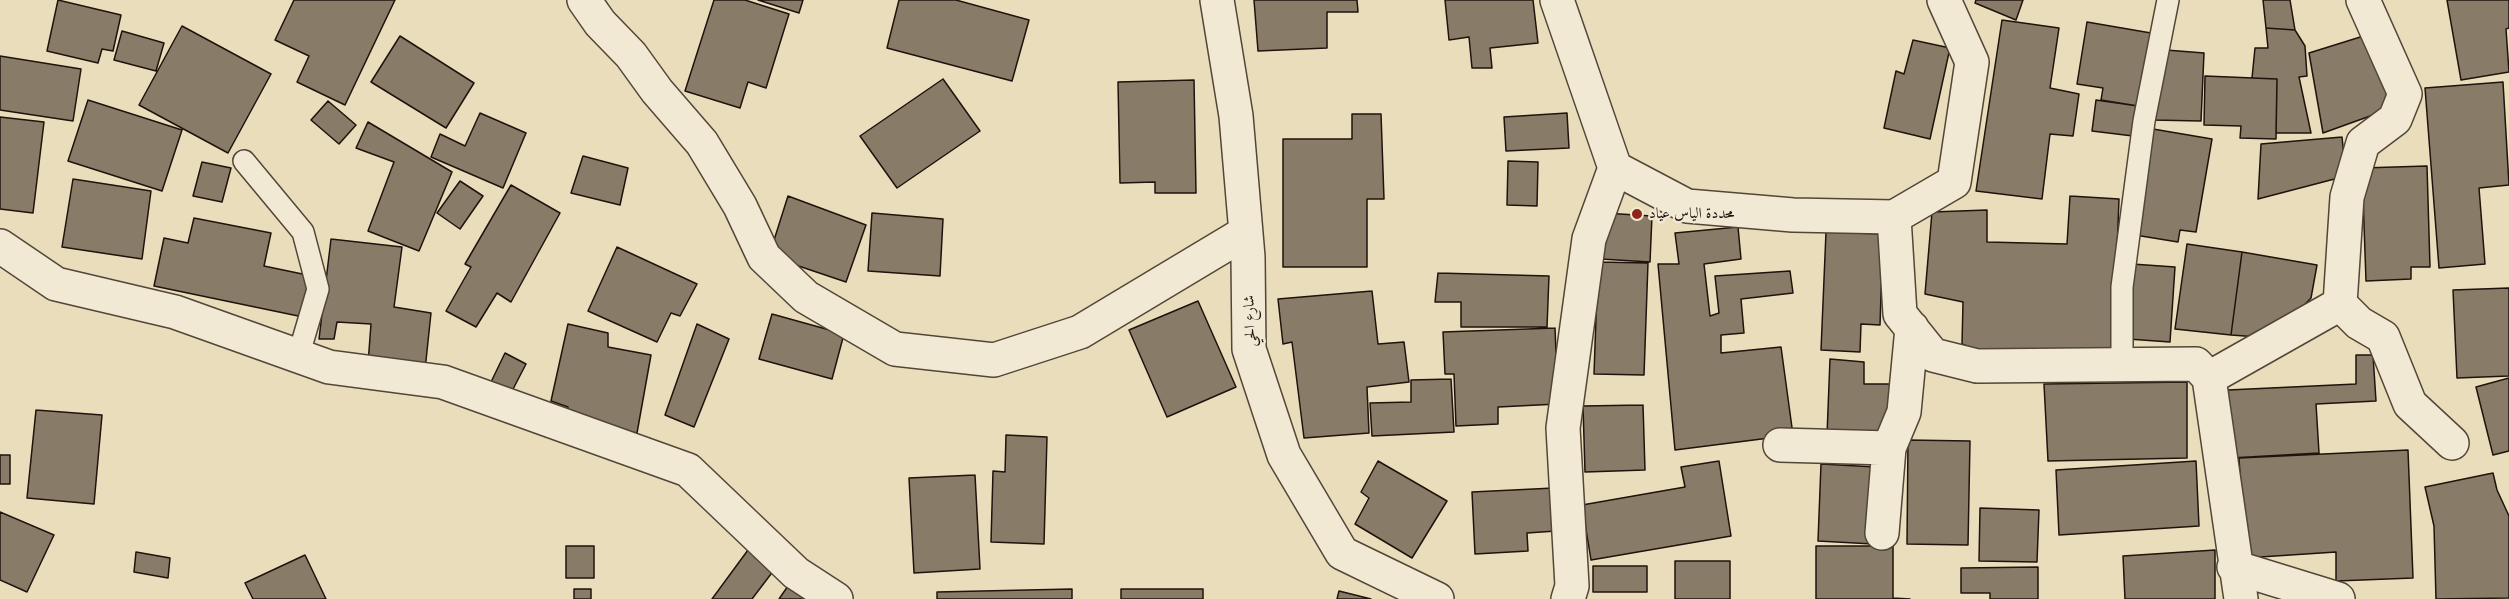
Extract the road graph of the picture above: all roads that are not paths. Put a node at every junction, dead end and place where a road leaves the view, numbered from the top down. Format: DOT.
graph roads {
  1 [pos="584,0"];
  2 [pos="1217,0"];
  3 [pos="1557,0"];
  4 [pos="1944,0"];
  5 [pos="2168,0"];
  6 [pos="2363,0"];
  7 [pos="244,161"];
  8 [pos="1615,168"];
  9 [pos="1894,217"];
  10 [pos="1245,233"];
  11 [pos="0,246"];
  12 [pos="2340,304"];
  13 [pos="1912,328"];
  14 [pos="298,357"];
  15 [pos="2122,365"];
  16 [pos="2209,378"];
  17 [pos="2452,443"];
  18 [pos="1780,445"];
  19 [pos="1889,448"];
  20 [pos="1882,533"];
  21 [pos="2234,567"];
  22 [pos="836,599"];
  23 [pos="1437,599"];
  24 [pos="1568,599"];
  25 [pos="2241,599"];
  26 [pos="2338,599"];
  1 -- 10 [label="street"];
  2 -- 10 [label="street, شارع الحي"];
  3 -- 8 [label="street"];
  4 -- 9 [label="street"];
  5 -- 15 [label="lane"];
  6 -- 12 [label="street"];
  7 -- 14 [label="lane"];
  8 -- 9 [label="street"];
  8 -- 24 [label="street"];
  9 -- 13 [label="street"];
  10 -- 23 [label="street, شارع الحي"];
  11 -- 14 [label="street"];
  12 -- 16 [label="street"];
  12 -- 17 [label="street"];
  13 -- 15 [label="street"];
  13 -- 19 [label="street"];
  14 -- 22 [label="street"];
  15 -- 16 [label="street"];
  16 -- 21 [label="street"];
  18 -- 19 [label="street"];
  19 -- 20 [label="street"];
  21 -- 25 [label="street"];
  21 -- 26 [label="street"];
}
